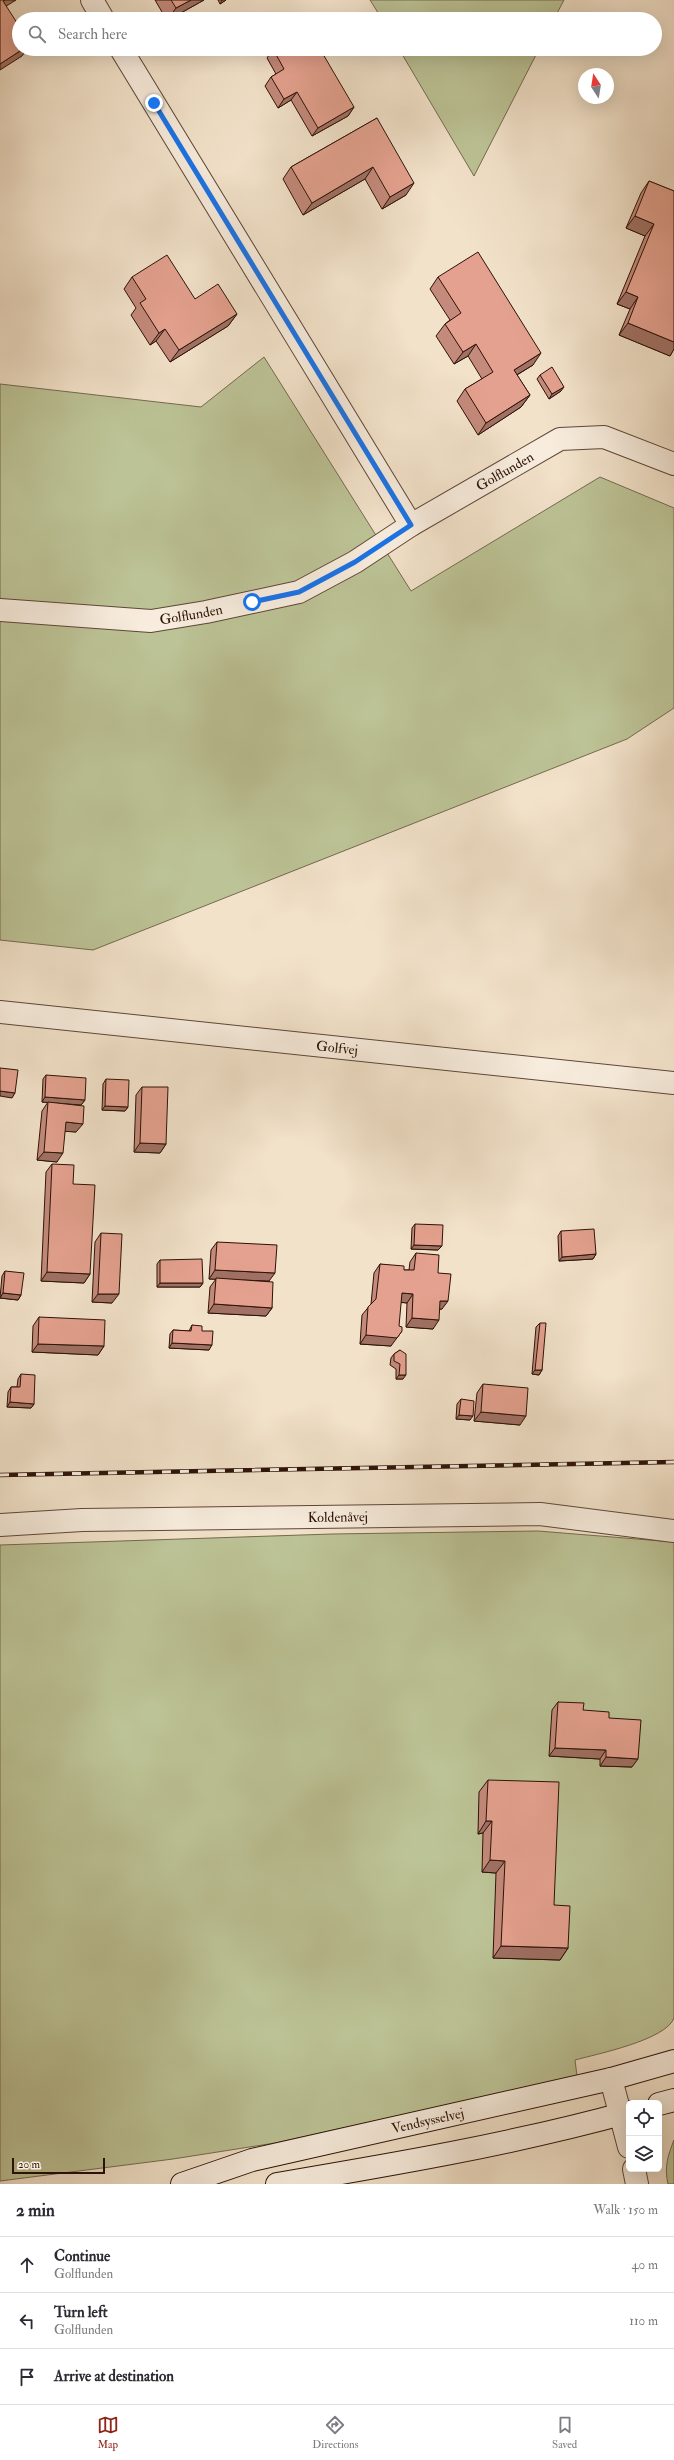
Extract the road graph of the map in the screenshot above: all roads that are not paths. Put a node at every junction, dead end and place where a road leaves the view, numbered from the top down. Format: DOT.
graph roads {
  1 [pos="92,0"];
  2 [pos="99,12"];
  3 [pos="125,56"];
  4 [pos="674,464"];
  5 [pos="411,525"];
  6 [pos="0,610"];
  7 [pos="0,1012"];
  8 [pos="674,1083"];
  9 [pos="0,1525"];
  10 [pos="674,1531"];
  11 [pos="674,2061"];
  12 [pos="611,2079"];
  13 [pos="674,2100"];
  14 [pos="662,2103"];
  15 [pos="625,2113"];
  16 [pos="628,2136"];
  17 [pos="635,2172"];
  18 [pos="182,2184"];
  19 [pos="277,2184"];
  20 [pos="637,2184"];
  1 -- 2 [label="street"];
  3 -- 5 [label="street"];
  4 -- 5 [label="street, Golflunden"];
  5 -- 6 [label="street, Golflunden"];
  7 -- 8 [label="street, Golfvej"];
  9 -- 10 [label="street, Koldenåvej"];
  11 -- 12 [label="street, Vendsysselvej"];
  12 -- 15 [label="street"];
  12 -- 18 [label="street, Vendsysselvej"];
  13 -- 14 [label="street"];
  15 -- 16 [label="street"];
  15 -- 19 [label="street"];
  17 -- 20 [label="street"];
}
